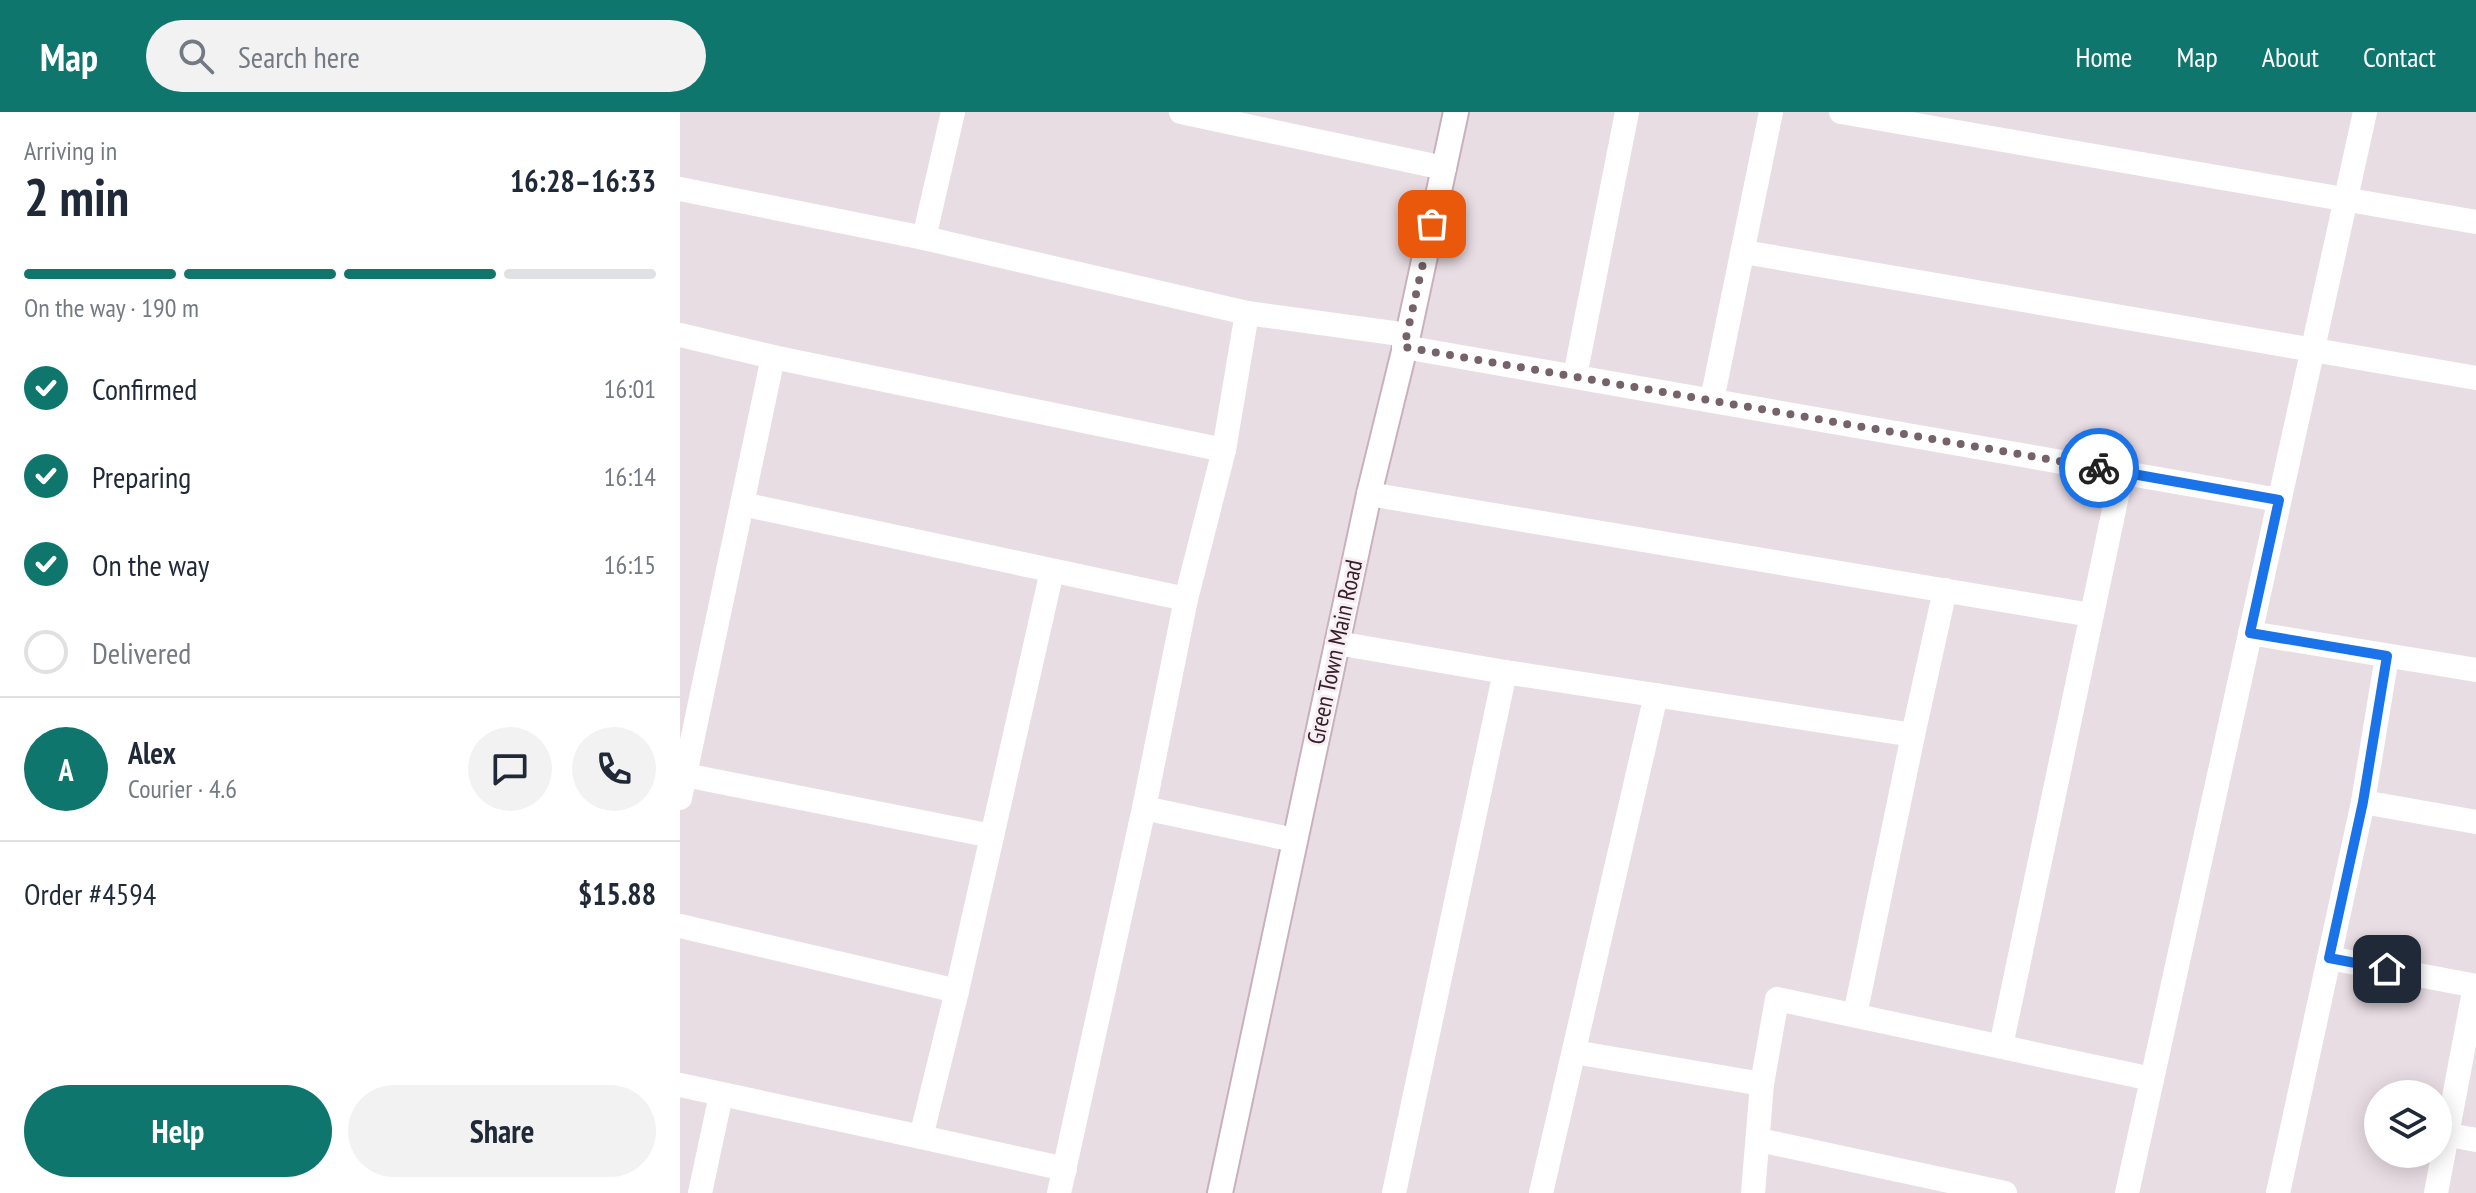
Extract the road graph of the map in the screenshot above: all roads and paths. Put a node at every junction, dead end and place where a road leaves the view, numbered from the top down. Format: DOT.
graph roads {
  1 [pos="953,112"];
  2 [pos="1181,112"];
  3 [pos="1456,112"];
  4 [pos="1627,112"];
  5 [pos="1771,112"];
  6 [pos="1841,112"];
  7 [pos="2365,112"];
  8 [pos="1444,168"];
  9 [pos="680,189"];
  10 [pos="2346,199"];
  11 [pos="2476,222"];
  12 [pos="924,238"];
  13 [pos="1744,252"];
  14 [pos="1247,313"];
  15 [pos="680,335"];
  16 [pos="1406,341"];
  17 [pos="2313,349"];
  18 [pos="773,357"];
  19 [pos="1575,376"];
  20 [pos="2476,378"];
  21 [pos="1712,400"];
  22 [pos="1224,450"];
  23 [pos="2122,472"];
  24 [pos="1369,494"];
  25 [pos="2279,500"];
  26 [pos="742,504"];
  27 [pos="1052,571"];
  28 [pos="1945,590"];
  29 [pos="1186,599"];
  30 [pos="2091,615"];
  31 [pos="2250,633"];
  32 [pos="1337,643"];
  33 [pos="2387,656"];
  34 [pos="2476,670"];
  35 [pos="1505,672"];
  36 [pos="1656,695"];
  37 [pos="1913,735"];
  38 [pos="682,786"];
  39 [pos="2363,802"];
  40 [pos="1144,808"];
  41 [pos="2476,822"];
  42 [pos="992,836"];
  43 [pos="1294,840"];
  44 [pos="680,926"];
  45 [pos="2329,958"];
  46 [pos="2476,986"];
  47 [pos="957,991"];
  48 [pos="1855,1015"];
  49 [pos="2001,1046"];
  50 [pos="1574,1052"];
  51 [pos="2152,1079"];
  52 [pos="1762,1084"];
  53 [pos="680,1085"];
  54 [pos="721,1095"];
  55 [pos="2452,1118"];
  56 [pos="2452,1136"];
  57 [pos="921,1137"];
  58 [pos="1759,1140"];
  59 [pos="2476,1140"];
  60 [pos="2442,1168"];
  61 [pos="1065,1169"];
  62 [pos="700,1193"];
  63 [pos="1059,1193"];
  64 [pos="1220,1193"];
  65 [pos="1394,1193"];
  66 [pos="1541,1193"];
  67 [pos="1753,1193"];
  68 [pos="2005,1193"];
  69 [pos="2127,1193"];
  70 [pos="2278,1193"];
  71 [pos="2436,1193"];
  1 -- 12 [label="street"];
  2 -- 8 [label="street"];
  3 -- 8 [label="street, Green Town Main Road"];
  4 -- 19 [label="street"];
  5 -- 13 [label="street"];
  6 -- 10 [label="street"];
  7 -- 10 [label="street"];
  8 -- 16 [label="street, Green Town Main Road"];
  9 -- 12 [label="street"];
  10 -- 11 [label="street"];
  10 -- 17 [label="street"];
  12 -- 14 [label="street"];
  13 -- 17 [label="street"];
  13 -- 21 [label="street"];
  14 -- 16 [label="street"];
  14 -- 22 [label="street"];
  15 -- 18 [label="street"];
  16 -- 19 [label="street"];
  16 -- 24 [label="street, Green Town Main Road"];
  17 -- 20 [label="street"];
  17 -- 25 [label="street"];
  18 -- 22 [label="street"];
  18 -- 26 [label="street"];
  19 -- 21 [label="street"];
  21 -- 23 [label="street"];
  22 -- 29 [label="street"];
  23 -- 25 [label="street"];
  23 -- 30 [label="street"];
  24 -- 28 [label="street"];
  24 -- 32 [label="street, Green Town Main Road"];
  25 -- 31 [label="street"];
  26 -- 27 [label="street"];
  26 -- 38 [label="street"];
  27 -- 29 [label="street"];
  27 -- 42 [label="street"];
  28 -- 30 [label="street"];
  28 -- 37 [label="street"];
  29 -- 40 [label="street"];
  30 -- 49 [label="street"];
  31 -- 33 [label="street"];
  31 -- 51 [label="street"];
  32 -- 35 [label="street"];
  32 -- 43 [label="street, Green Town Main Road"];
  33 -- 34 [label="street"];
  33 -- 39 [label="street"];
  35 -- 36 [label="street"];
  35 -- 65 [label="street"];
  36 -- 37 [label="street"];
  36 -- 50 [label="street"];
  37 -- 48 [label="street"];
  38 -- 42 [label="street"];
  39 -- 41 [label="street"];
  39 -- 45 [label="street"];
  40 -- 43 [label="street"];
  40 -- 61 [label="street"];
  42 -- 47 [label="street"];
  43 -- 64 [label="street, Green Town Main Road"];
  44 -- 47 [label="street"];
  45 -- 46 [label="street"];
  45 -- 70 [label="street"];
  46 -- 55 [label="street"];
  47 -- 57 [label="street"];
  48 -- 49 [label="street"];
  48 -- 52 [label="street"];
  49 -- 51 [label="street"];
  50 -- 52 [label="street"];
  50 -- 66 [label="street"];
  51 -- 69 [label="street"];
  52 -- 58 [label="street"];
  53 -- 54 [label="street"];
  54 -- 57 [label="street"];
  54 -- 62 [label="street"];
  56 -- 59 [label="street"];
  57 -- 61 [label="street"];
  58 -- 67 [label="street"];
  58 -- 68 [label="street"];
  60 -- 71 [label="street"];
  61 -- 63 [label="street"];
}
